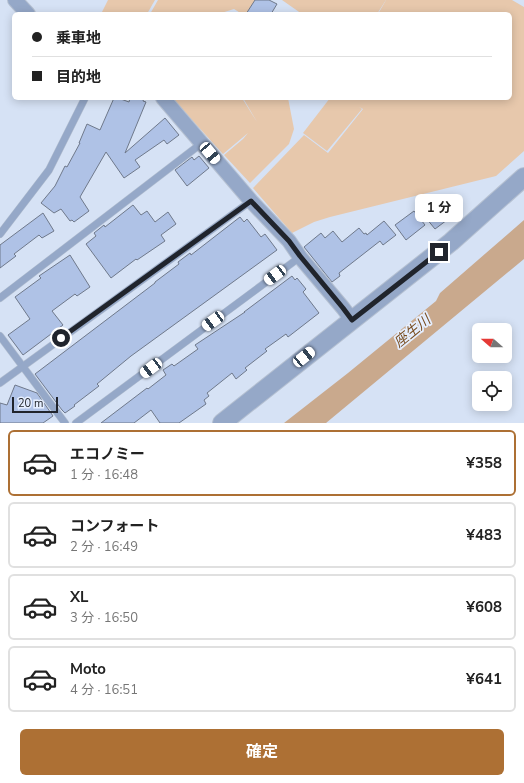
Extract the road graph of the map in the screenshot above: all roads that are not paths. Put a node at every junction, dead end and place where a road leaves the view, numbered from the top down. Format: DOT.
graph roads {
  1 [pos="15,0"];
  2 [pos="26,12"];
  3 [pos="84,100"];
  4 [pos="167,100"];
  5 [pos="202,143"];
  6 [pos="524,177"];
  7 [pos="251,201"];
  8 [pos="0,234"];
  9 [pos="300,256"];
  10 [pos="0,298"];
  11 [pos="352,320"];
  12 [pos="0,336"];
  13 [pos="23,365"];
  14 [pos="0,382"];
  15 [pos="65,423"];
  16 [pos="76,423"];
  17 [pos="222,423"];
  1 -- 2 [label="street"];
  3 -- 8 [label="lane"];
  4 -- 5 [label="street"];
  5 -- 7 [label="street"];
  5 -- 10 [label="lane"];
  6 -- 11 [label="street"];
  7 -- 9 [label="street"];
  7 -- 13 [label="lane"];
  9 -- 11 [label="street"];
  9 -- 16 [label="lane"];
  11 -- 17 [label="street"];
  12 -- 13 [label="lane"];
  13 -- 14 [label="lane"];
  13 -- 15 [label="lane"];
}
